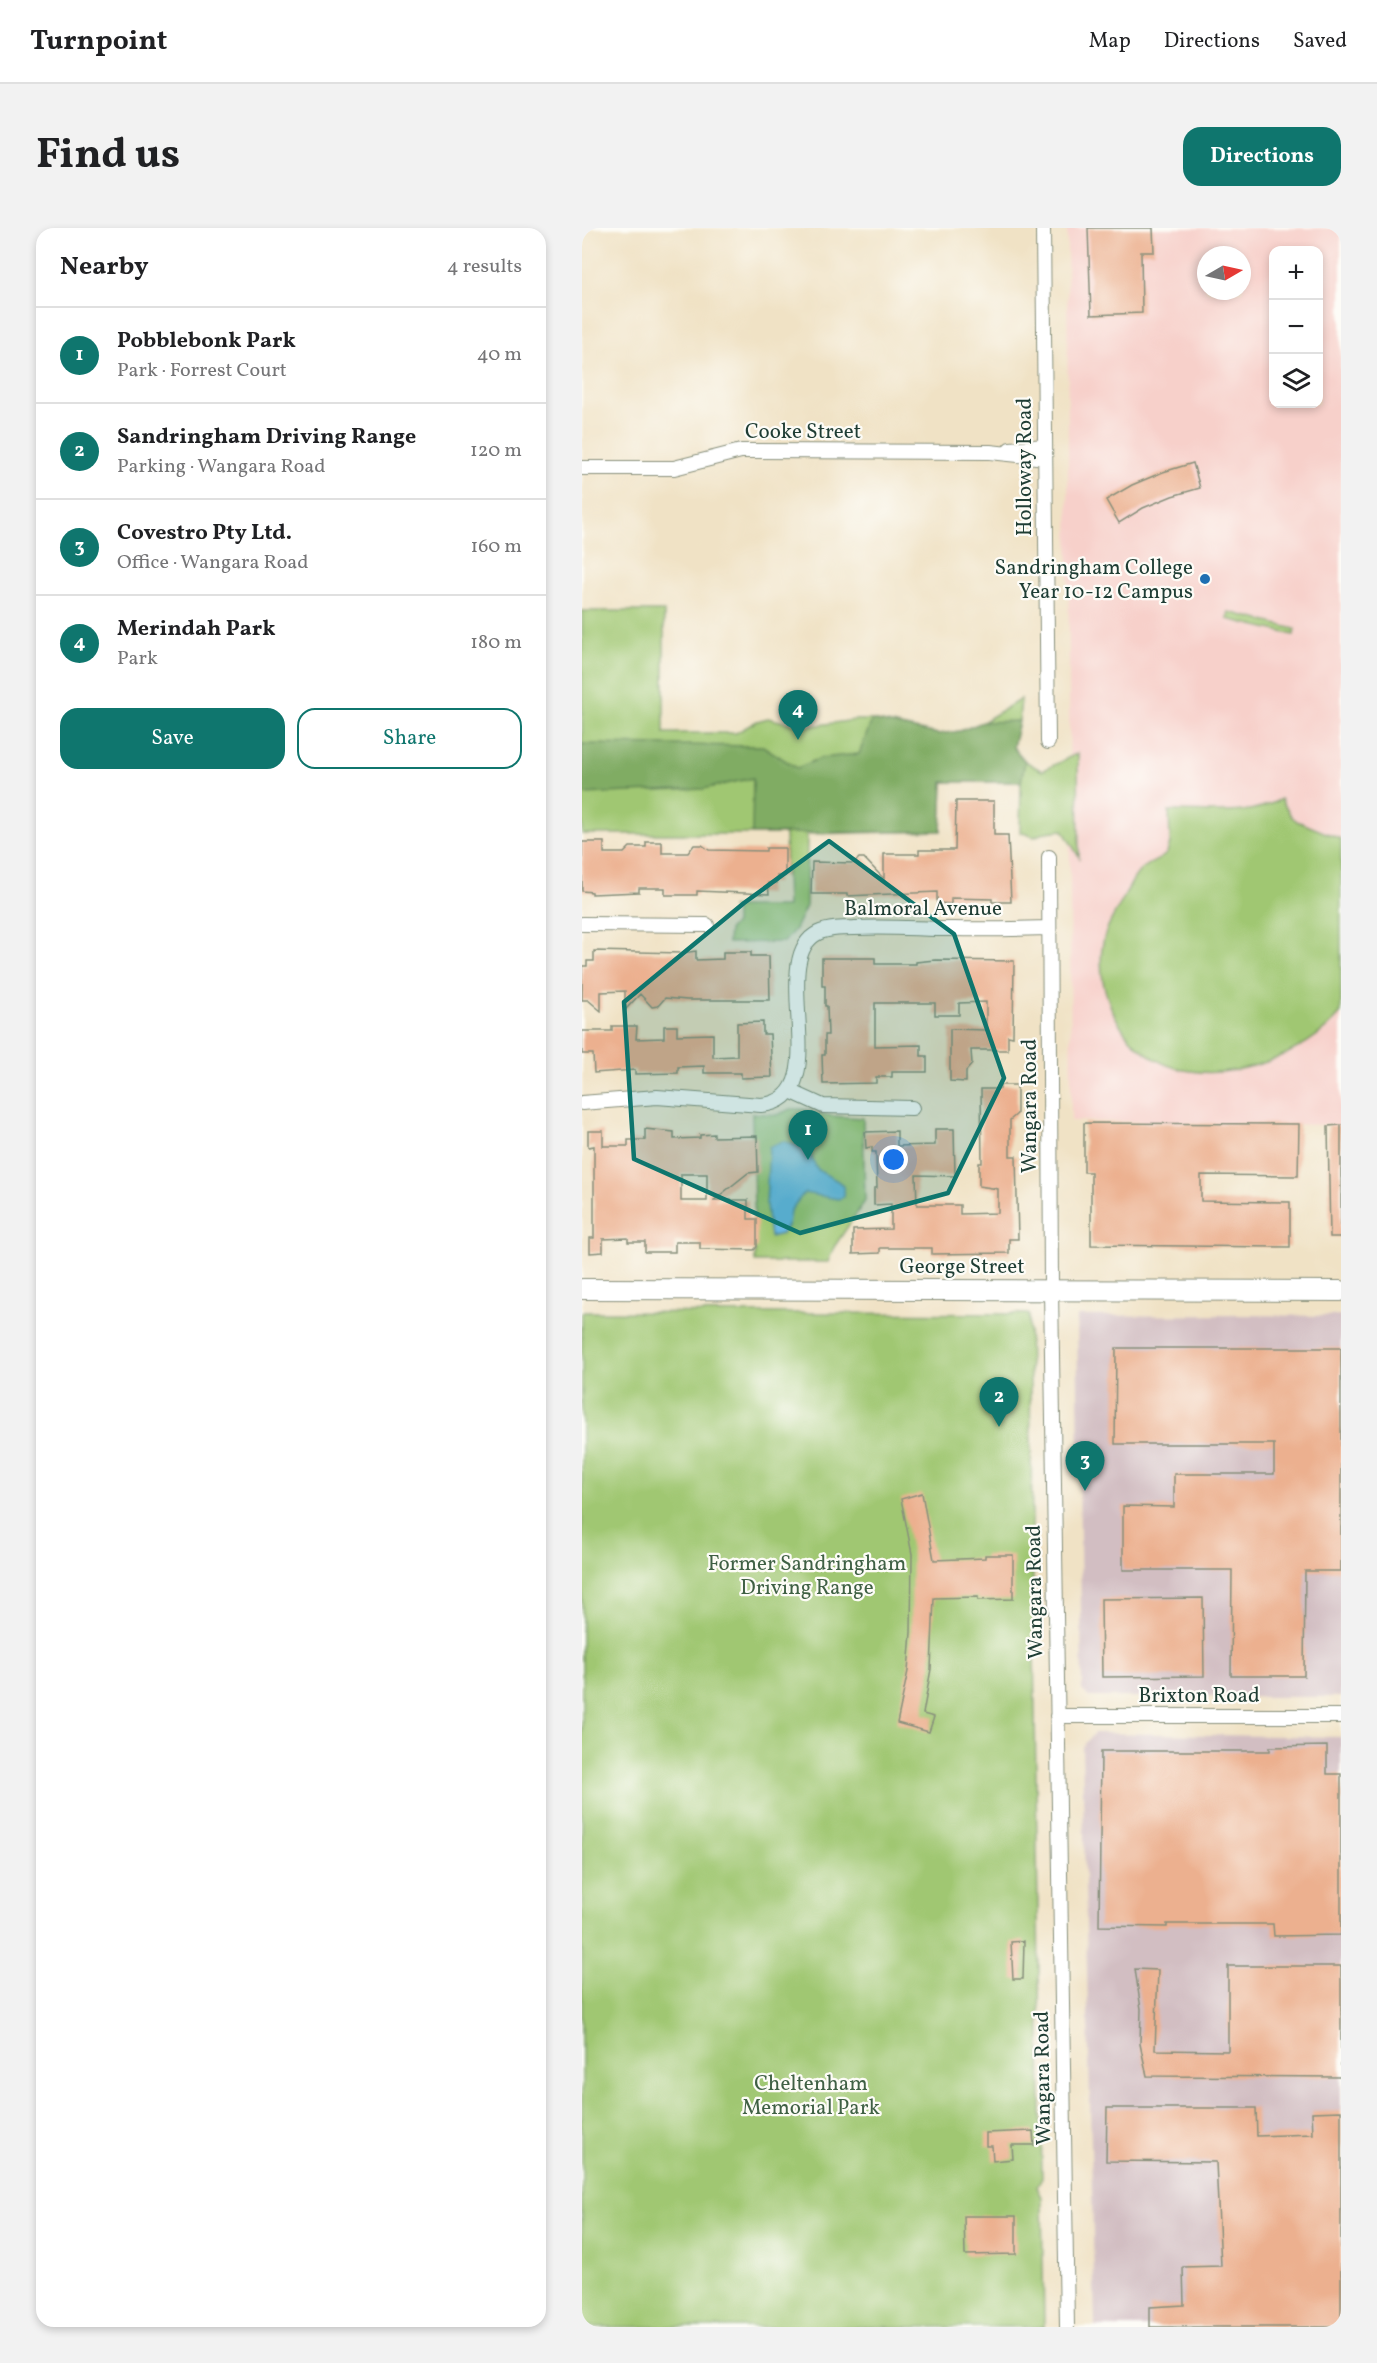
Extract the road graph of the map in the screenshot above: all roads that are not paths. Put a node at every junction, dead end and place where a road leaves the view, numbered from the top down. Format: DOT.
graph roads {
  1 [pos="1043,228"];
  2 [pos="1045,452"];
  3 [pos="582,468"];
  4 [pos="1048,742"];
  5 [pos="1049,857"];
  6 [pos="582,924"];
  7 [pos="707,925"];
  8 [pos="1049,928"];
  9 [pos="790,1092"];
  10 [pos="582,1102"];
  11 [pos="912,1108"];
  12 [pos="582,1289"];
  13 [pos="1050,1290"];
  14 [pos="1341,1291"];
  15 [pos="1057,1716"];
  16 [pos="1341,1716"];
  17 [pos="1067,2327"];
  1 -- 2 [label="street, Holloway Road"];
  2 -- 3 [label="street, Cooke Street"];
  2 -- 4 [label="street, Holloway Road"];
  5 -- 8 [label="street, Wangara Road"];
  6 -- 7 [label="street"];
  8 -- 9 [label="street, Balmoral Avenue"];
  8 -- 13 [label="street, Wangara Road"];
  9 -- 10 [label="street"];
  9 -- 11 [label="street"];
  12 -- 13 [label="street, George Street"];
  13 -- 14 [label="street, George Street"];
  13 -- 15 [label="street, Wangara Road"];
  15 -- 16 [label="street, Brixton Road"];
  15 -- 17 [label="street, Wangara Road"];
}
